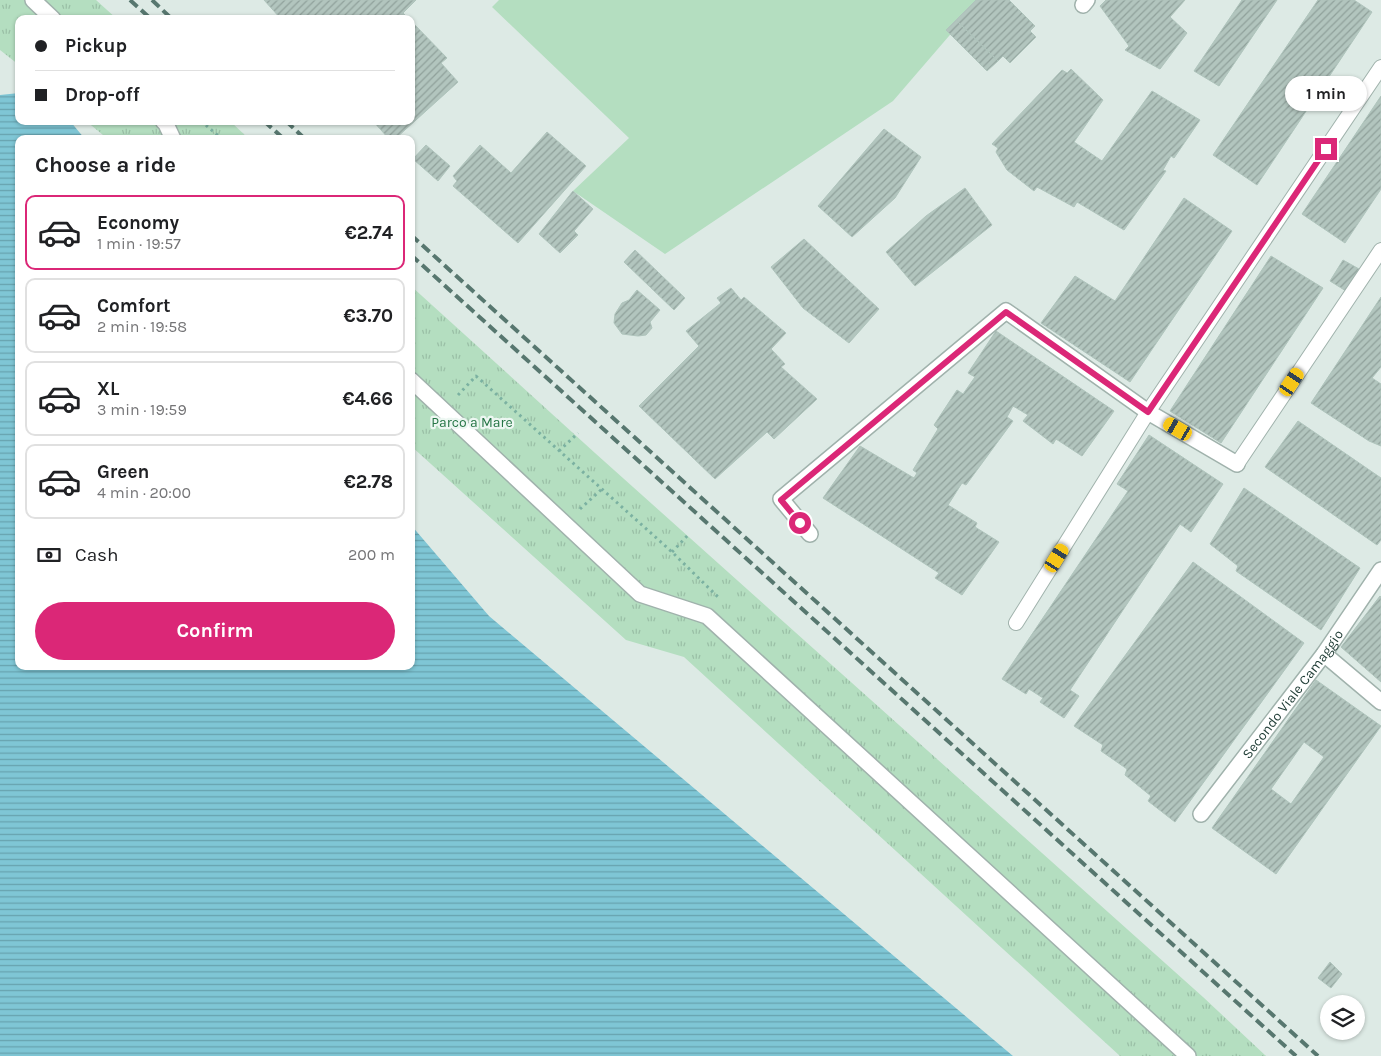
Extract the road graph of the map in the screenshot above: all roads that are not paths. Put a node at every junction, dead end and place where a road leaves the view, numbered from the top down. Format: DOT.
graph roads {
  1 [pos="33,0"];
  2 [pos="49,15"];
  3 [pos="1381,67"];
  4 [pos="1381,250"];
  5 [pos="415,384"];
  6 [pos="1148,412"];
  7 [pos="1237,464"];
  8 [pos="810,534"];
  9 [pos="1381,570"];
  10 [pos="1016,623"];
  11 [pos="1324,654"];
  12 [pos="1381,702"];
  13 [pos="1201,814"];
  14 [pos="1188,1056"];
  1 -- 2 [label="street"];
  3 -- 6 [label="lane"];
  4 -- 7 [label="lane"];
  5 -- 14 [label="street"];
  6 -- 7 [label="street"];
  6 -- 8 [label="street"];
  6 -- 10 [label="lane"];
  9 -- 11 [label="street, Secondo Viale Camaggio"];
  11 -- 12 [label="street"];
  11 -- 13 [label="street, Secondo Viale Camaggio"];
}
